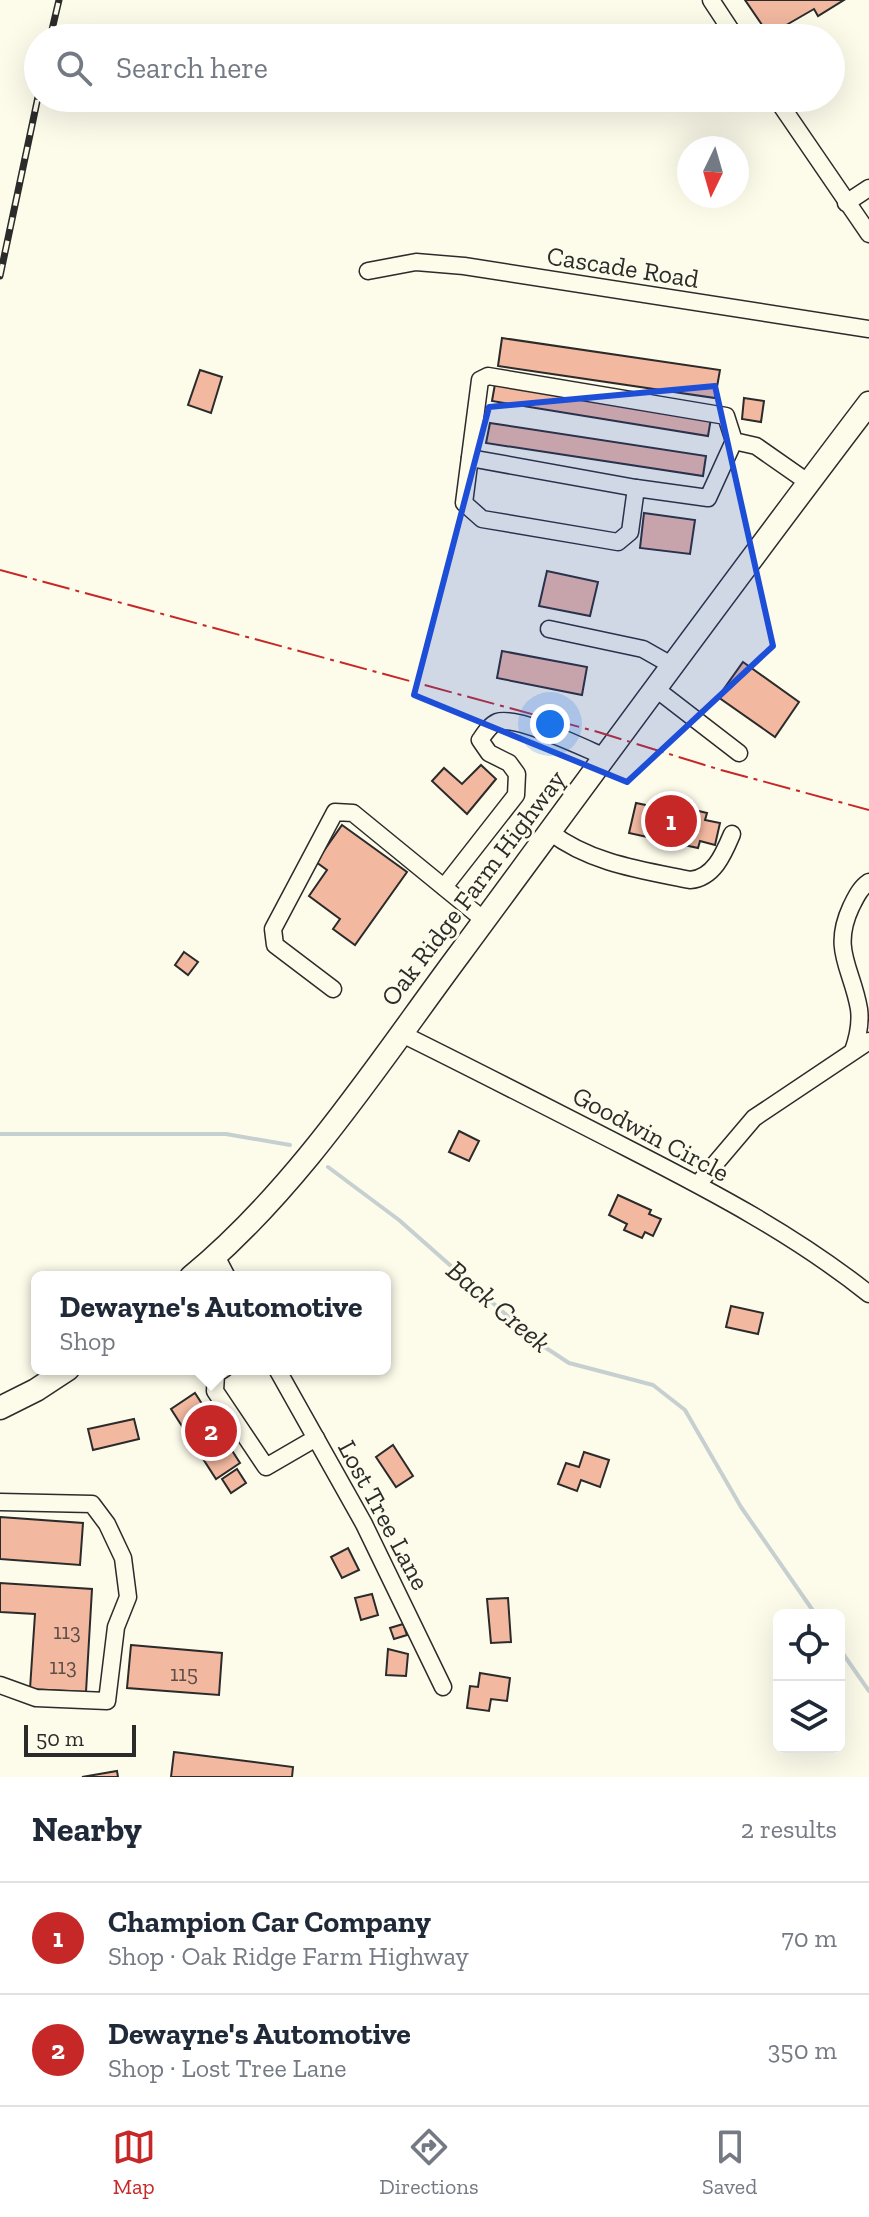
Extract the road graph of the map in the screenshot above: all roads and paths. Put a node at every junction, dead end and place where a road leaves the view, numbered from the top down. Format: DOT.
graph roads {
  1 [pos="711,0"];
  2 [pos="727,24"];
  3 [pos="785,112"];
  4 [pos="869,188"];
  5 [pos="846,203"];
  6 [pos="869,234"];
  7 [pos="368,271"];
  8 [pos="869,329"];
  9 [pos="869,403"];
  10 [pos="734,441"];
  11 [pos="470,458"];
  12 [pos="809,483"];
  13 [pos="636,488"];
  14 [pos="549,629"];
  15 [pos="673,666"];
  16 [pos="656,689"];
  17 [pos="739,753"];
  18 [pos="605,757"];
  19 [pos="550,832"];
  20 [pos="732,834"];
  21 [pos="869,882"];
  22 [pos="444,887"];
  23 [pos="484,920"];
  24 [pos="333,989"];
  25 [pos="400,1033"];
  26 [pos="869,1041"];
  27 [pos="853,1051"];
  28 [pos="698,1184"];
  29 [pos="216,1256"];
  30 [pos="198,1271"];
  31 [pos="224,1271"];
  32 [pos="869,1294"];
  33 [pos="59,1375"];
  34 [pos="216,1375"];
  35 [pos="280,1375"];
  36 [pos="0,1408"];
  37 [pos="316,1438"];
  38 [pos="0,1502"];
  39 [pos="0,1685"];
  40 [pos="443,1687"];
  1 -- 2 [label="street"];
  3 -- 5 [label="street"];
  4 -- 5 [label="street"];
  5 -- 6 [label="street"];
  7 -- 8 [label="street, Cascade Road"];
  9 -- 12 [label="main road, Oak Ridge Farm Highway"];
  10 -- 11 [label="street"];
  10 -- 12 [label="street"];
  10 -- 13 [label="street"];
  11 -- 13 [label="street"];
  11 -- 13 [label="street"];
  12 -- 15 [label="main road, Oak Ridge Farm Highway"];
  14 -- 15 [label="street"];
  15 -- 16 [label="main road, Oak Ridge Farm Highway"];
  16 -- 17 [label="street"];
  16 -- 18 [label="main road, Oak Ridge Farm Highway"];
  18 -- 19 [label="main road, Oak Ridge Farm Highway"];
  18 -- 22 [label="street"];
  19 -- 20 [label="street"];
  19 -- 23 [label="main road, Oak Ridge Farm Highway"];
  21 -- 27 [label="street"];
  22 -- 23 [label="street"];
  22 -- 24 [label="street"];
  23 -- 25 [label="main road, Oak Ridge Farm Highway"];
  25 -- 28 [label="street, Goodwin Circle"];
  25 -- 29 [label="main road, Oak Ridge Farm Highway"];
  26 -- 27 [label="street"];
  27 -- 28 [label="street"];
  28 -- 32 [label="street, Goodwin Circle"];
  29 -- 30 [label="main road, Oak Ridge Farm Highway"];
  29 -- 31 [label="street"];
  33 -- 36 [label="main road"];
  34 -- 37 [label="street"];
  35 -- 37 [label="street, Lost Tree Lane"];
  37 -- 40 [label="street, Lost Tree Lane"];
  38 -- 39 [label="street"];
}
